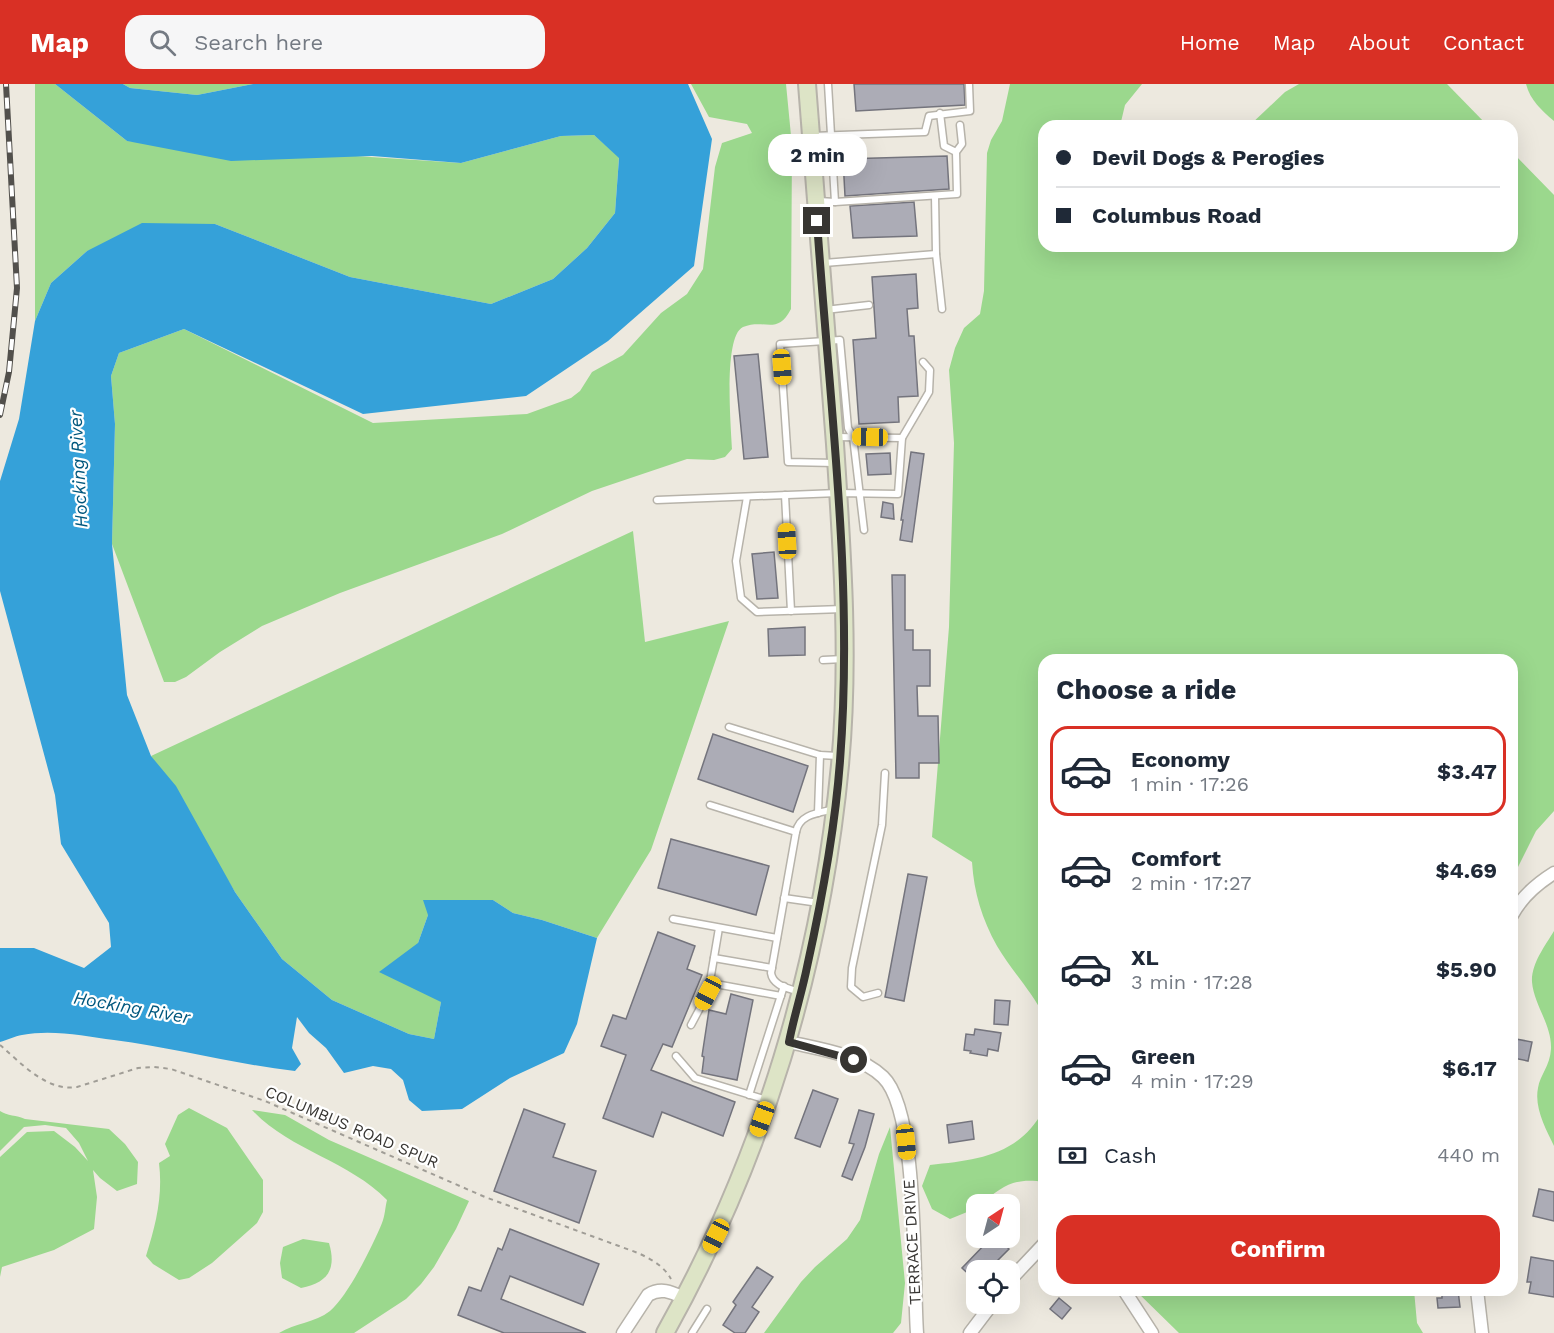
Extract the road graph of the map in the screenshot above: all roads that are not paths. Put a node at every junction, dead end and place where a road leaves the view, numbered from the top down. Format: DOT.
graph roads {
  1 [pos="807,84"];
  2 [pos="828,84"];
  3 [pos="969,85"];
  4 [pos="940,113"];
  5 [pos="960,125"];
  6 [pos="831,135"];
  7 [pos="812,136"];
  8 [pos="956,152"];
  9 [pos="935,196"];
  10 [pos="816,201"];
  11 [pos="835,202"];
  12 [pos="936,254"];
  13 [pos="820,263"];
  14 [pos="869,305"];
  15 [pos="942,309"];
  16 [pos="825,310"];
  17 [pos="827,339"];
  18 [pos="923,362"];
  19 [pos="834,437"];
  20 [pos="853,437"];
  21 [pos="902,438"];
  22 [pos="836,463"];
  23 [pos="838,493"];
  24 [pos="860,494"];
  25 [pos="785,495"];
  26 [pos="747,497"];
  27 [pos="657,500"];
  28 [pos="864,530"];
  29 [pos="844,609"];
  30 [pos="791,611"];
  31 [pos="844,659"];
  32 [pos="823,660"];
  33 [pos="729,727"];
  34 [pos="820,755"];
  35 [pos="840,756"];
  36 [pos="885,773"];
  37 [pos="710,805"];
  38 [pos="835,810"];
  39 [pos="818,813"];
  40 [pos="796,832"];
  41 [pos="1554,873"];
  42 [pos="784,898"];
  43 [pos="820,903"];
  44 [pos="1518,907"];
  45 [pos="673,920"];
  46 [pos="719,928"];
  47 [pos="777,938"];
  48 [pos="714,958"];
  49 [pos="772,968"];
  50 [pos="710,983"];
  51 [pos="784,986"];
  52 [pos="801,993"];
  53 [pos="878,993"];
  54 [pos="781,996"];
  55 [pos="691,1025"];
  56 [pos="789,1042"];
  57 [pos="676,1056"];
  58 [pos="749,1095"];
  59 [pos="769,1101"];
  60 [pos="1038,1250"];
  61 [pos="1020,1269"];
  62 [pos="687,1293"];
  63 [pos="1128,1296"];
  64 [pos="1478,1296"];
  65 [pos="707,1309"];
  66 [pos="984,1314"];
  67 [pos="623,1333"];
  68 [pos="665,1333"];
  69 [pos="692,1333"];
  70 [pos="917,1333"];
  71 [pos="970,1333"];
  72 [pos="1152,1333"];
  73 [pos="1482,1333"];
  1 -- 7 [label="main road"];
  2 -- 6 [label="lane"];
  3 -- 4 [label="lane"];
  4 -- 6 [label="lane"];
  4 -- 8 [label="lane"];
  5 -- 8 [label="lane"];
  6 -- 7 [label="lane"];
  6 -- 11 [label="lane"];
  7 -- 10 [label="main road"];
  8 -- 9 [label="lane"];
  9 -- 11 [label="lane"];
  9 -- 12 [label="lane"];
  10 -- 11 [label="lane"];
  10 -- 13 [label="main road"];
  12 -- 13 [label="lane"];
  12 -- 15 [label="lane"];
  13 -- 16 [label="main road"];
  14 -- 16 [label="lane"];
  16 -- 17 [label="main road"];
  17 -- 19 [label="main road"];
  17 -- 20 [label="lane"];
  17 -- 22 [label="lane"];
  18 -- 21 [label="lane"];
  19 -- 20 [label="lane"];
  19 -- 22 [label="main road"];
  20 -- 21 [label="lane"];
  20 -- 24 [label="lane"];
  21 -- 24 [label="lane"];
  22 -- 23 [label="main road"];
  23 -- 24 [label="lane"];
  23 -- 25 [label="lane"];
  23 -- 29 [label="main road"];
  24 -- 28 [label="lane"];
  25 -- 26 [label="lane"];
  25 -- 30 [label="lane"];
  26 -- 27 [label="lane"];
  26 -- 30 [label="lane"];
  29 -- 30 [label="lane"];
  29 -- 31 [label="main road"];
  31 -- 32 [label="lane"];
  31 -- 35 [label="main road"];
  33 -- 34 [label="lane"];
  34 -- 35 [label="lane"];
  34 -- 39 [label="lane"];
  35 -- 38 [label="main road"];
  36 -- 53 [label="lane"];
  37 -- 40 [label="lane"];
  38 -- 39 [label="lane"];
  38 -- 43 [label="main road"];
  39 -- 40 [label="lane"];
  40 -- 42 [label="lane"];
  41 -- 44 [label="street"];
  42 -- 43 [label="lane"];
  42 -- 47 [label="lane"];
  43 -- 52 [label="main road"];
  45 -- 46 [label="lane"];
  46 -- 47 [label="lane"];
  46 -- 48 [label="lane"];
  47 -- 49 [label="lane"];
  48 -- 49 [label="lane"];
  48 -- 50 [label="lane"];
  49 -- 51 [label="lane"];
  50 -- 54 [label="lane"];
  50 -- 55 [label="lane"];
  51 -- 52 [label="lane"];
  51 -- 54 [label="lane"];
  52 -- 56 [label="main road"];
  54 -- 58 [label="lane"];
  56 -- 59 [label="main road"];
  56 -- 70 [label="street, TERRACE DRIVE"];
  57 -- 58 [label="lane"];
  58 -- 59 [label="lane"];
  59 -- 62 [label="main road"];
  60 -- 61 [label="street"];
  62 -- 67 [label="street"];
  62 -- 68 [label="main road"];
  63 -- 72 [label="street"];
  64 -- 73 [label="street"];
  65 -- 69 [label="lane"];
  66 -- 71 [label="street"];
}
